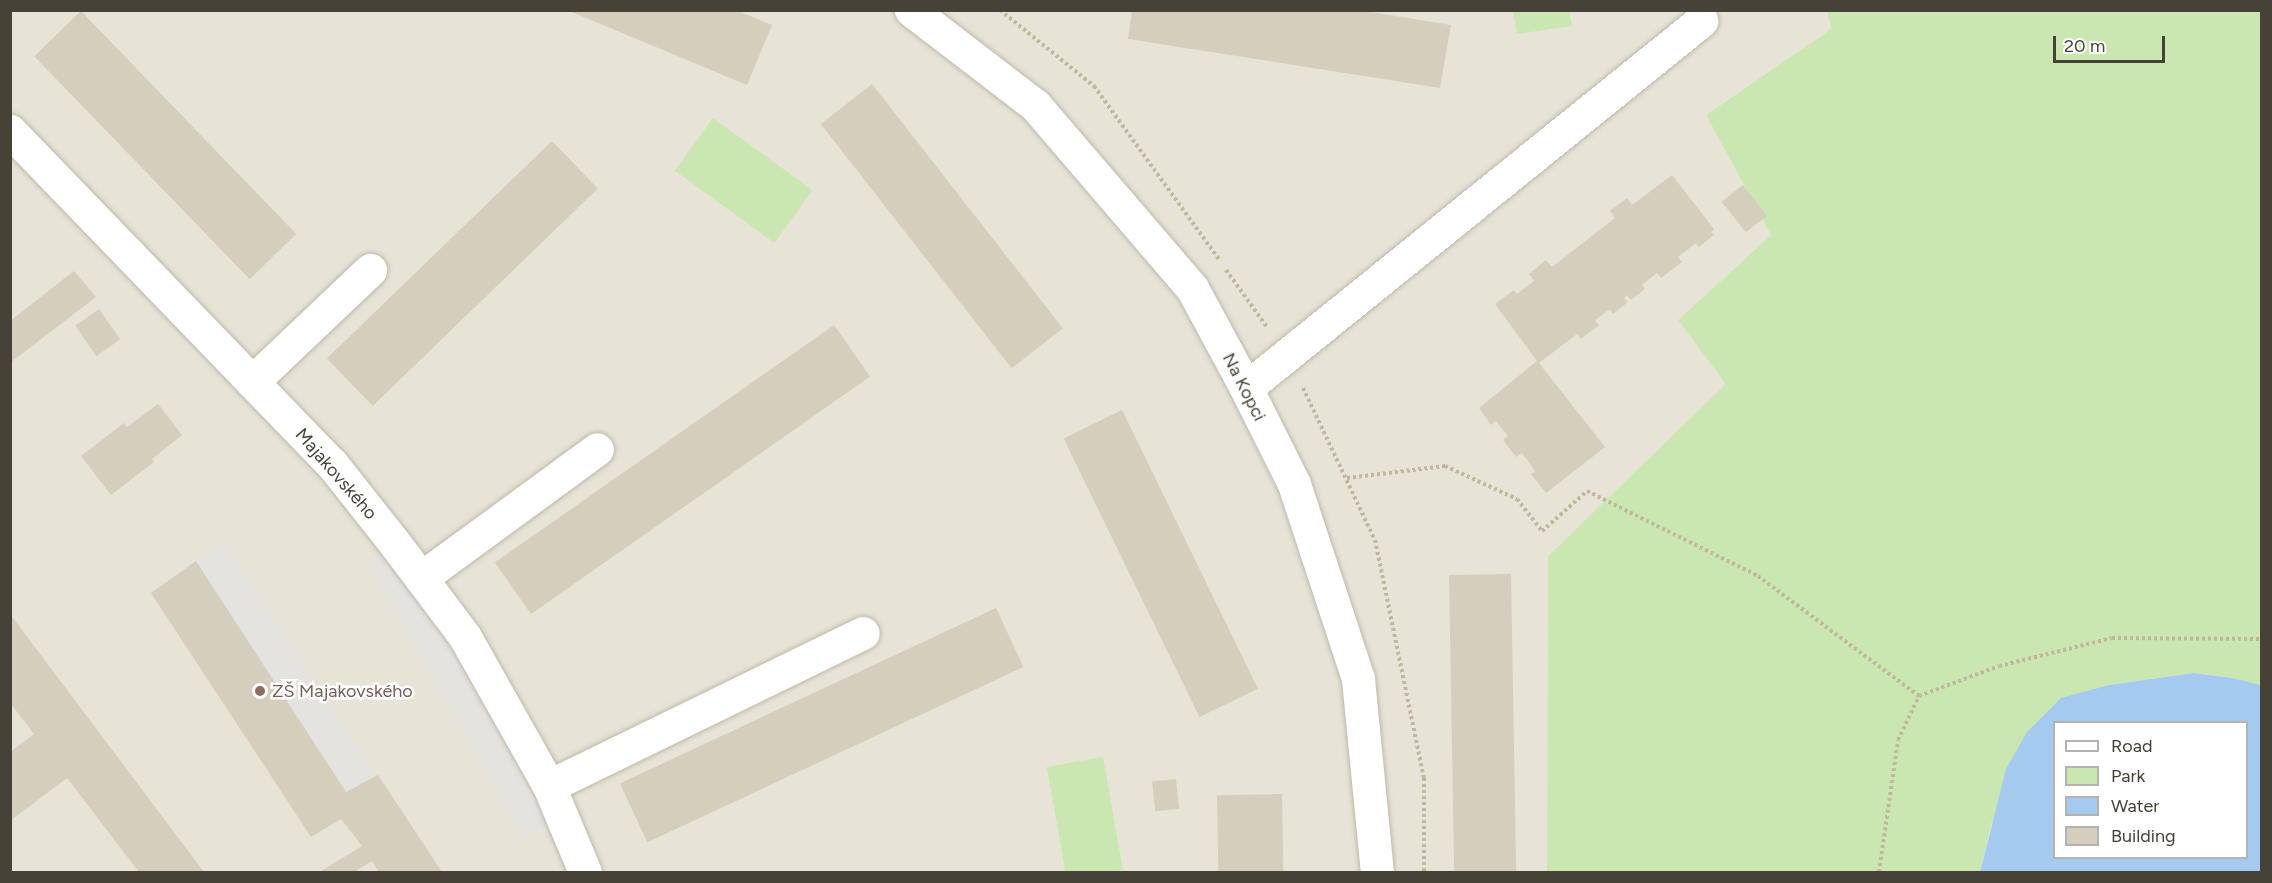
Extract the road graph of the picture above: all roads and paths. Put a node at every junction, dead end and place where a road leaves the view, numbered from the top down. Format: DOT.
graph roads {
  1 [pos="911,10"];
  2 [pos="1701,21"];
  3 [pos="10,131"];
  4 [pos="370,270"];
  5 [pos="252,382"];
  6 [pos="1246,388"];
  7 [pos="597,449"];
  8 [pos="1347,478"];
  9 [pos="421,578"];
  10 [pos="863,633"];
  11 [pos="2262,639"];
  12 [pos="1919,696"];
  13 [pos="549,786"];
  14 [pos="585,873"];
  15 [pos="1377,873"];
  16 [pos="1879,873"];
  1 -- 6 [label="street, Na Kopci"];
  2 -- 6 [label="street"];
  3 -- 5 [label="street, Majakovského"];
  4 -- 5 [label="street"];
  5 -- 9 [label="street, Majakovského"];
  6 -- 15 [label="street, Na Kopci"];
  7 -- 9 [label="street"];
  8 -- 12 [label="path"];
  9 -- 13 [label="street, Majakovského"];
  10 -- 13 [label="street"];
  11 -- 12 [label="path"];
  12 -- 16 [label="path"];
  13 -- 14 [label="street, Majakovského"];
}
